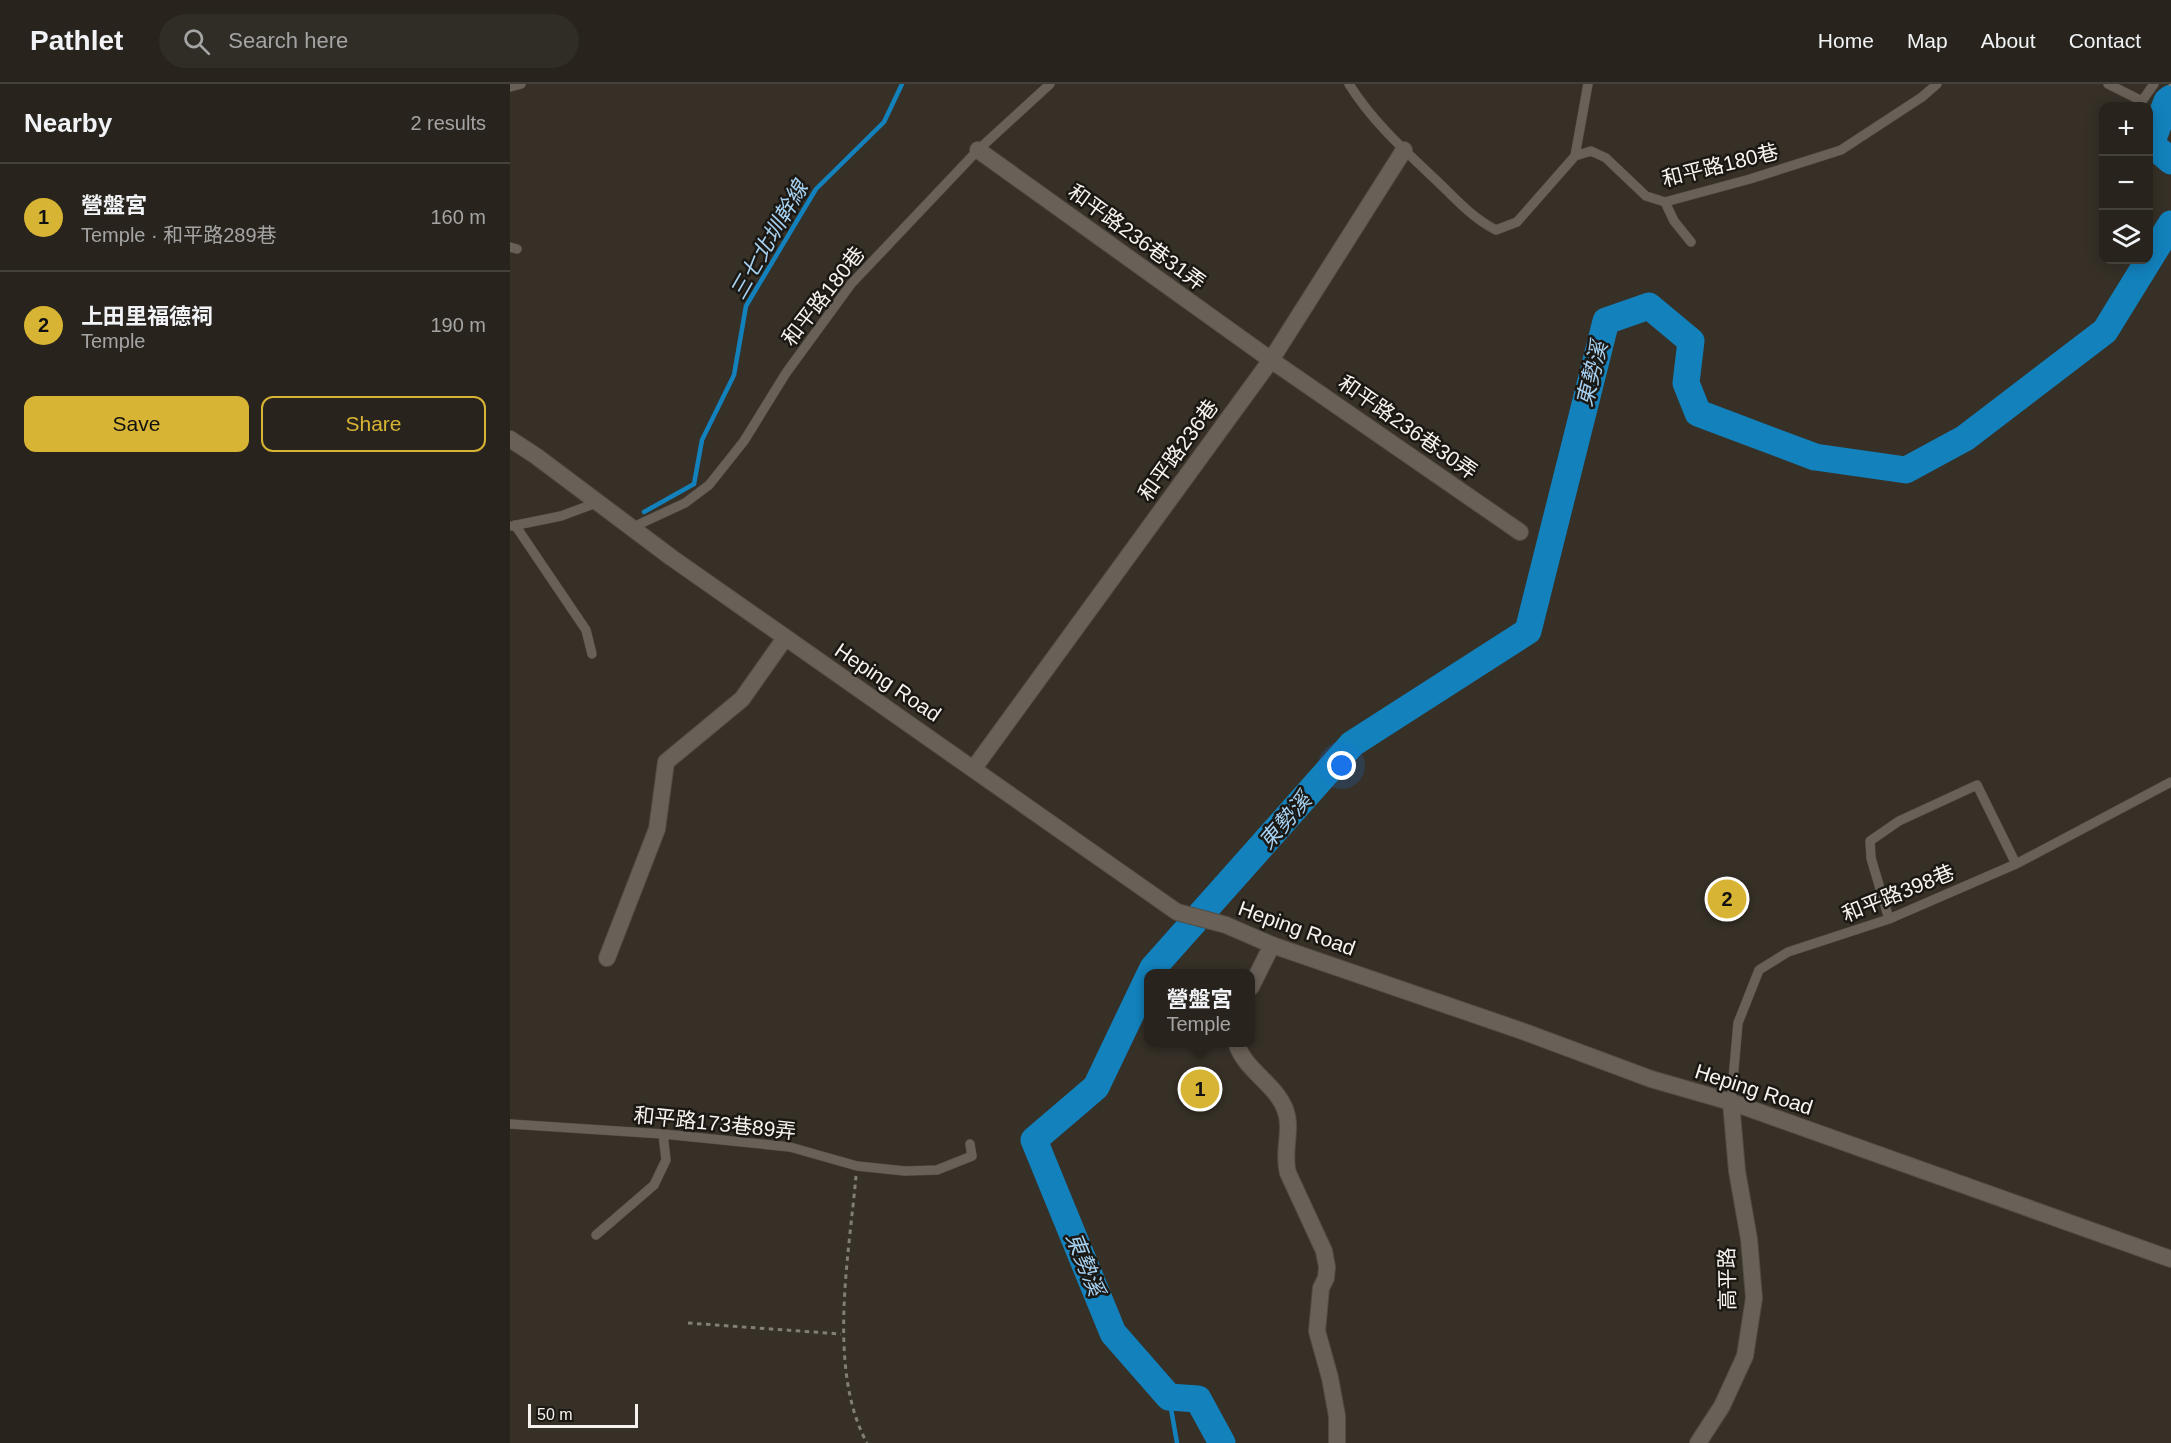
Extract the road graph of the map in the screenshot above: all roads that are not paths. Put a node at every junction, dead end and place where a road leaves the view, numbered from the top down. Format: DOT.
graph roads {
  1 [pos="521,84"];
  2 [pos="1050,84"];
  3 [pos="1349,84"];
  4 [pos="1588,84"];
  5 [pos="1937,84"];
  6 [pos="2108,84"];
  7 [pos="2154,84"];
  8 [pos="510,87"];
  9 [pos="978,150"];
  10 [pos="1404,150"];
  11 [pos="1575,156"];
  12 [pos="1665,202"];
  13 [pos="1691,243"];
  14 [pos="1271,360"];
  15 [pos="510,439"];
  16 [pos="596,503"];
  17 [pos="513,526"];
  18 [pos="631,528"];
  19 [pos="1520,532"];
  20 [pos="786,638"];
  21 [pos="592,654"];
  22 [pos="974,768"];
  23 [pos="2171,782"];
  24 [pos="2016,864"];
  25 [pos="1889,920"];
  26 [pos="1272,945"];
  27 [pos="607,957"];
  28 [pos="1255,979"];
  29 [pos="1238,1047"];
  30 [pos="1731,1102"];
  31 [pos="510,1124"];
  32 [pos="663,1134"];
  33 [pos="970,1144"];
  34 [pos="596,1235"];
  35 [pos="2171,1259"];
  36 [pos="1337,1443"];
  37 [pos="1698,1443"];
  1 -- 8 [label="lane"];
  2 -- 9 [label="lane, 和平路180巷"];
  3 -- 10 [label="lane"];
  4 -- 11 [label="lane"];
  5 -- 12 [label="lane, 和平路180巷"];
  6 -- 7 [label="lane"];
  9 -- 14 [label="street, 和平路236巷31弄"];
  9 -- 18 [label="lane, 和平路180巷"];
  10 -- 11 [label="lane"];
  10 -- 14 [label="street, 和平路236巷"];
  11 -- 12 [label="lane, 和平路180巷"];
  12 -- 13 [label="lane"];
  14 -- 19 [label="street, 和平路236巷30弄"];
  14 -- 22 [label="street, 和平路236巷"];
  15 -- 16 [label="street, Heping Road"];
  16 -- 17 [label="lane"];
  16 -- 18 [label="street, Heping Road"];
  17 -- 21 [label="lane"];
  18 -- 20 [label="street, Heping Road"];
  20 -- 22 [label="street, Heping Road"];
  20 -- 27 [label="street"];
  22 -- 26 [label="street, Heping Road"];
  23 -- 24 [label="lane, 和平路398巷"];
  24 -- 25 [label="lane, 和平路398巷"];
  24 -- 25 [label="lane"];
  25 -- 30 [label="lane, 和平路398巷"];
  26 -- 28 [label="street"];
  26 -- 30 [label="street, Heping Road"];
  29 -- 36 [label="street"];
  30 -- 35 [label="street, Heping Road"];
  30 -- 37 [label="street, 高平路"];
  31 -- 32 [label="lane, 和平路173巷89弄"];
  32 -- 33 [label="lane, 和平路173巷89弄"];
  32 -- 34 [label="lane"];
}
